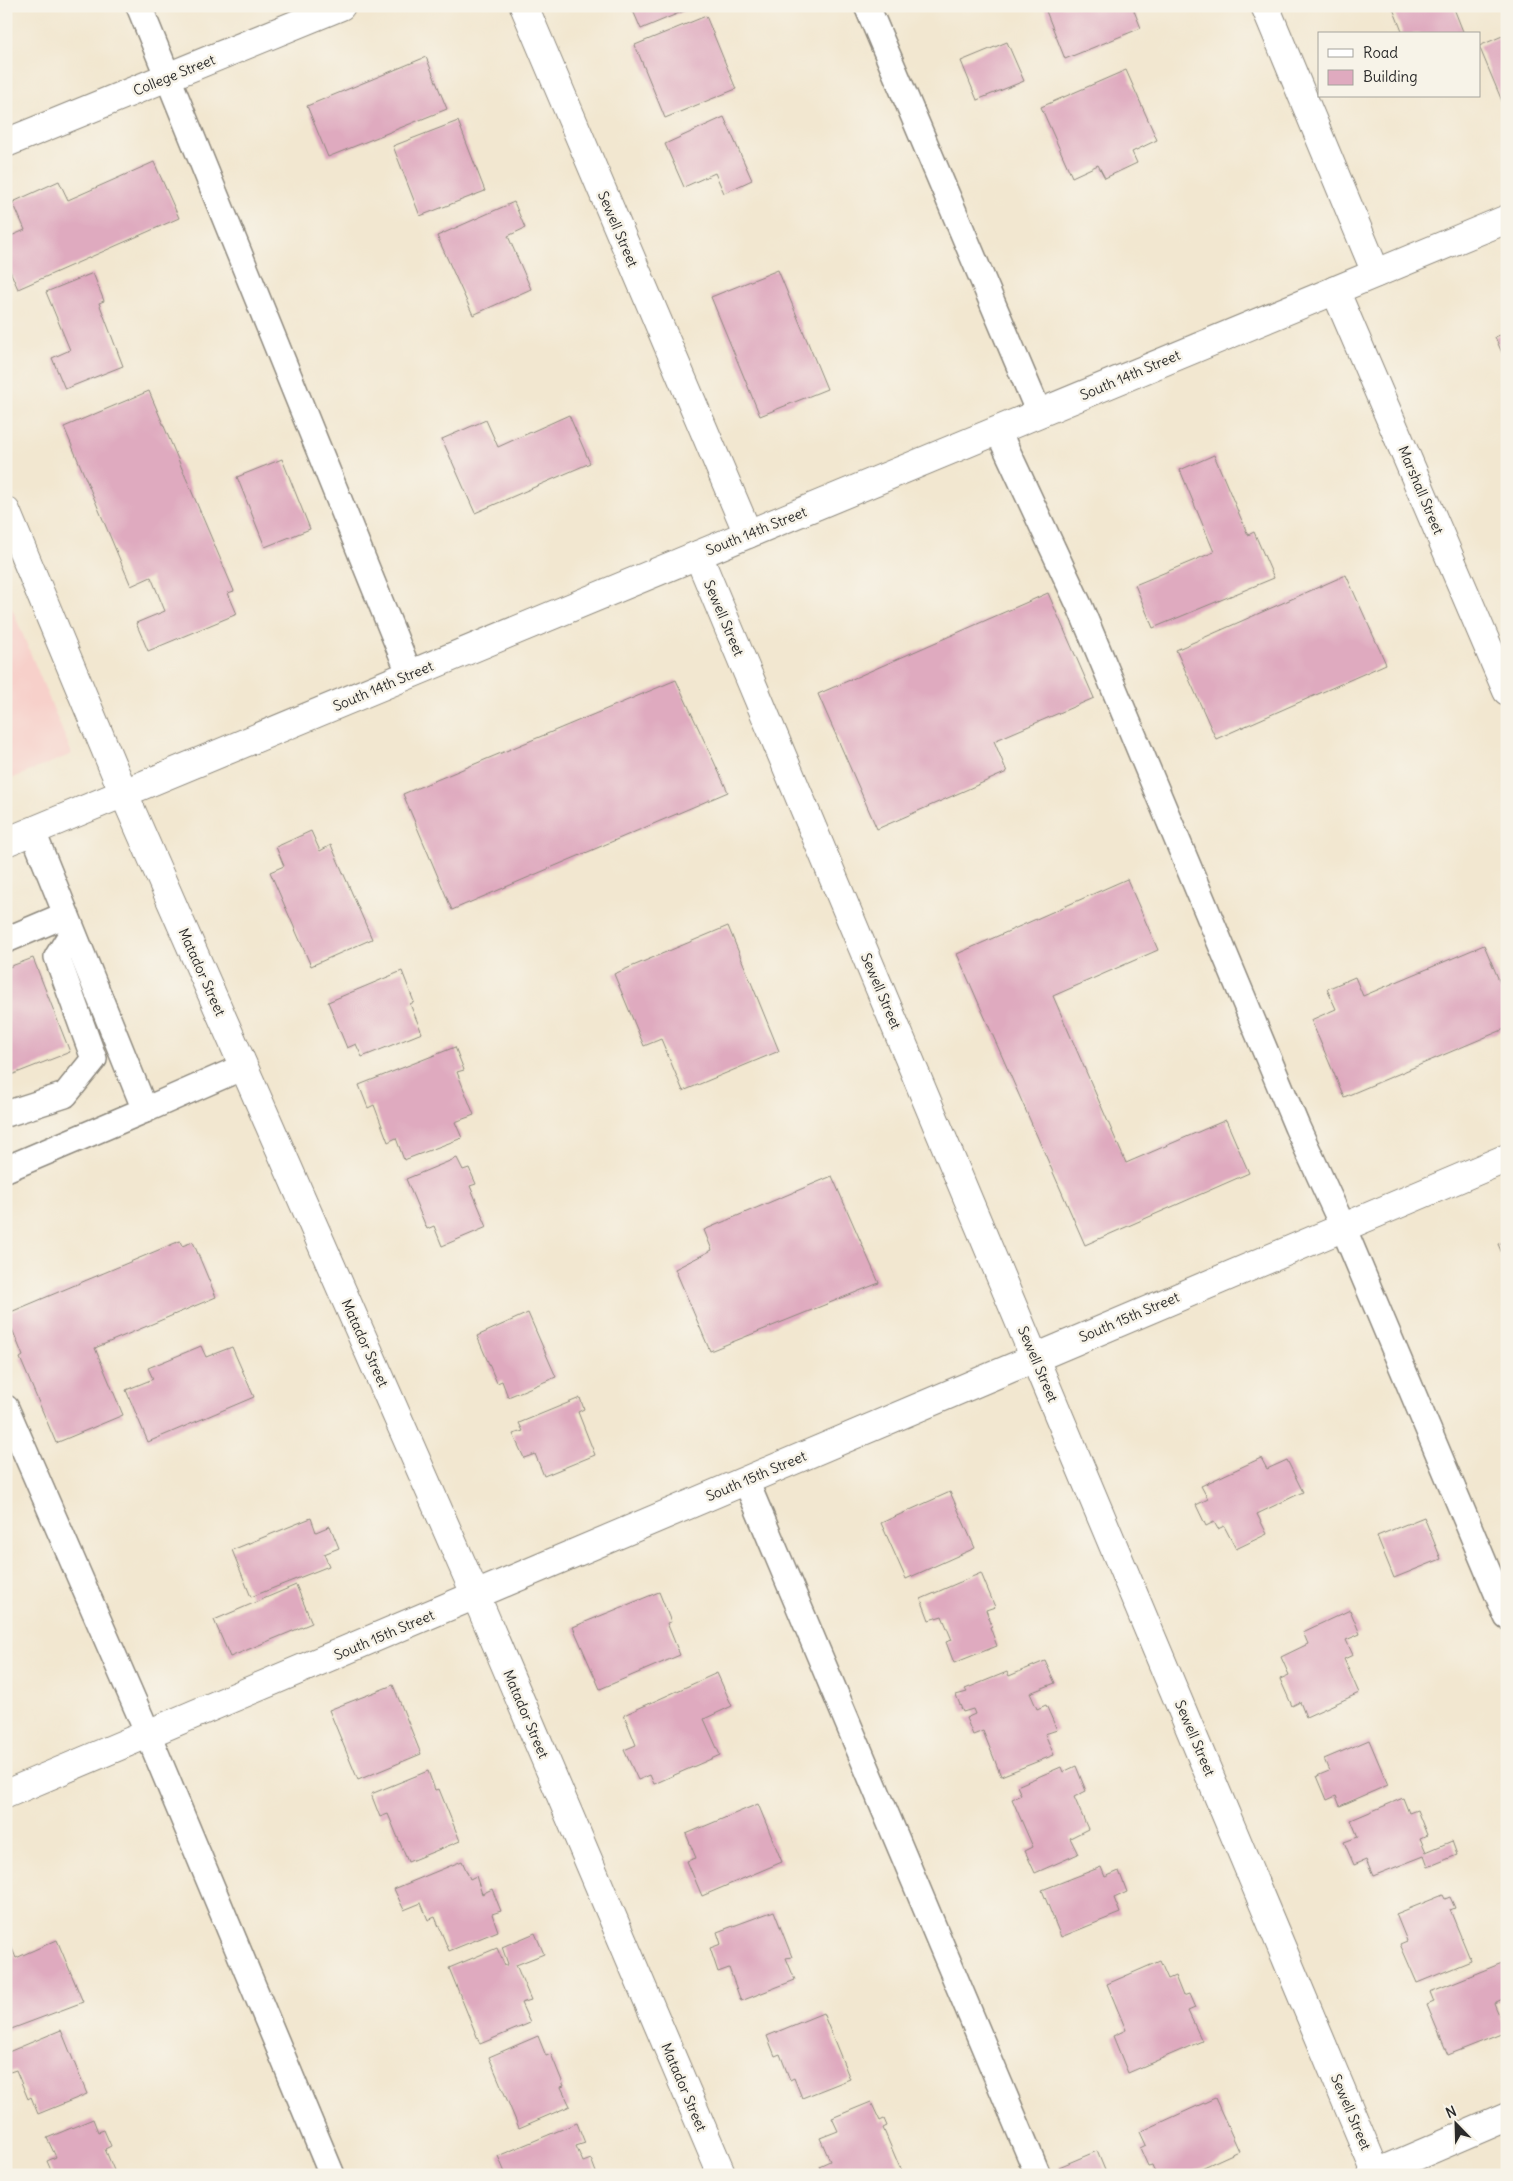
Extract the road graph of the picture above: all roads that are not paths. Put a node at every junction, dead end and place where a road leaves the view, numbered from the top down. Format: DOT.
graph roads {
  1 [pos="139,6"];
  2 [pos="341,6"];
  3 [pos="524,6"];
  4 [pos="867,6"];
  5 [pos="1264,6"];
  6 [pos="168,77"];
  7 [pos="6,143"];
  8 [pos="1507,219"];
  9 [pos="1376,273"];
  10 [pos="1335,290"];
  11 [pos="1040,413"];
  12 [pos="998,430"];
  13 [pos="6,511"];
  14 [pos="748,534"];
  15 [pos="698,555"];
  16 [pos="410,674"];
  17 [pos="1507,691"];
  18 [pos="124,794"];
  19 [pos="33,832"];
  20 [pos="6,842"];
  21 [pos="69,924"];
  22 [pos="6,940"];
  23 [pos="243,1067"];
  24 [pos="145,1110"];
  25 [pos="6,1112"];
  26 [pos="1507,1158"];
  27 [pos="6,1169"];
  28 [pos="1343,1227"];
  29 [pos="1036,1357"];
  30 [pos="6,1408"];
  31 [pos="746,1481"];
  32 [pos="476,1596"];
  33 [pos="1507,1617"];
  34 [pos="148,1734"];
  35 [pos="6,1794"];
  36 [pos="1507,2117"];
  37 [pos="1375,2174"];
  38 [pos="332,2175"];
  39 [pos="722,2175"];
  40 [pos="1038,2175"];
  1 -- 6 [label="lane"];
  2 -- 6 [label="street, College Street"];
  3 -- 14 [label="street, Sewell Street"];
  4 -- 11 [label="lane"];
  5 -- 9 [label="street"];
  6 -- 7 [label="street, College Street"];
  6 -- 16 [label="lane"];
  8 -- 9 [label="street, South 14th Street"];
  9 -- 10 [label="street, South 14th Street"];
  10 -- 11 [label="street, South 14th Street"];
  10 -- 17 [label="street, Marshall Street"];
  11 -- 12 [label="street, South 14th Street"];
  12 -- 14 [label="street, South 14th Street"];
  12 -- 28 [label="lane"];
  13 -- 18 [label="street, Matador Street"];
  14 -- 15 [label="street, South 14th Street"];
  15 -- 16 [label="street, South 14th Street"];
  15 -- 29 [label="street, Sewell Street"];
  16 -- 18 [label="street, South 14th Street"];
  18 -- 19 [label="street, South 14th Street"];
  18 -- 23 [label="street, Matador Street"];
  19 -- 20 [label="street, South 14th Street"];
  19 -- 21 [label="lane"];
  21 -- 22 [label="lane"];
  21 -- 24 [label="lane"];
  21 -- 25 [label="lane"];
  23 -- 24 [label="lane"];
  23 -- 32 [label="street, Matador Street"];
  24 -- 27 [label="lane"];
  26 -- 28 [label="street, South 15th Street"];
  28 -- 29 [label="street, South 15th Street"];
  28 -- 33 [label="lane"];
  29 -- 31 [label="street, South 15th Street"];
  29 -- 37 [label="street, Sewell Street"];
  30 -- 34 [label="lane"];
  31 -- 32 [label="street, South 15th Street"];
  31 -- 40 [label="lane"];
  32 -- 34 [label="street, South 15th Street"];
  32 -- 39 [label="street, Matador Street"];
  34 -- 35 [label="street, South 15th Street"];
  34 -- 38 [label="lane"];
  36 -- 37 [label="street"];
}
